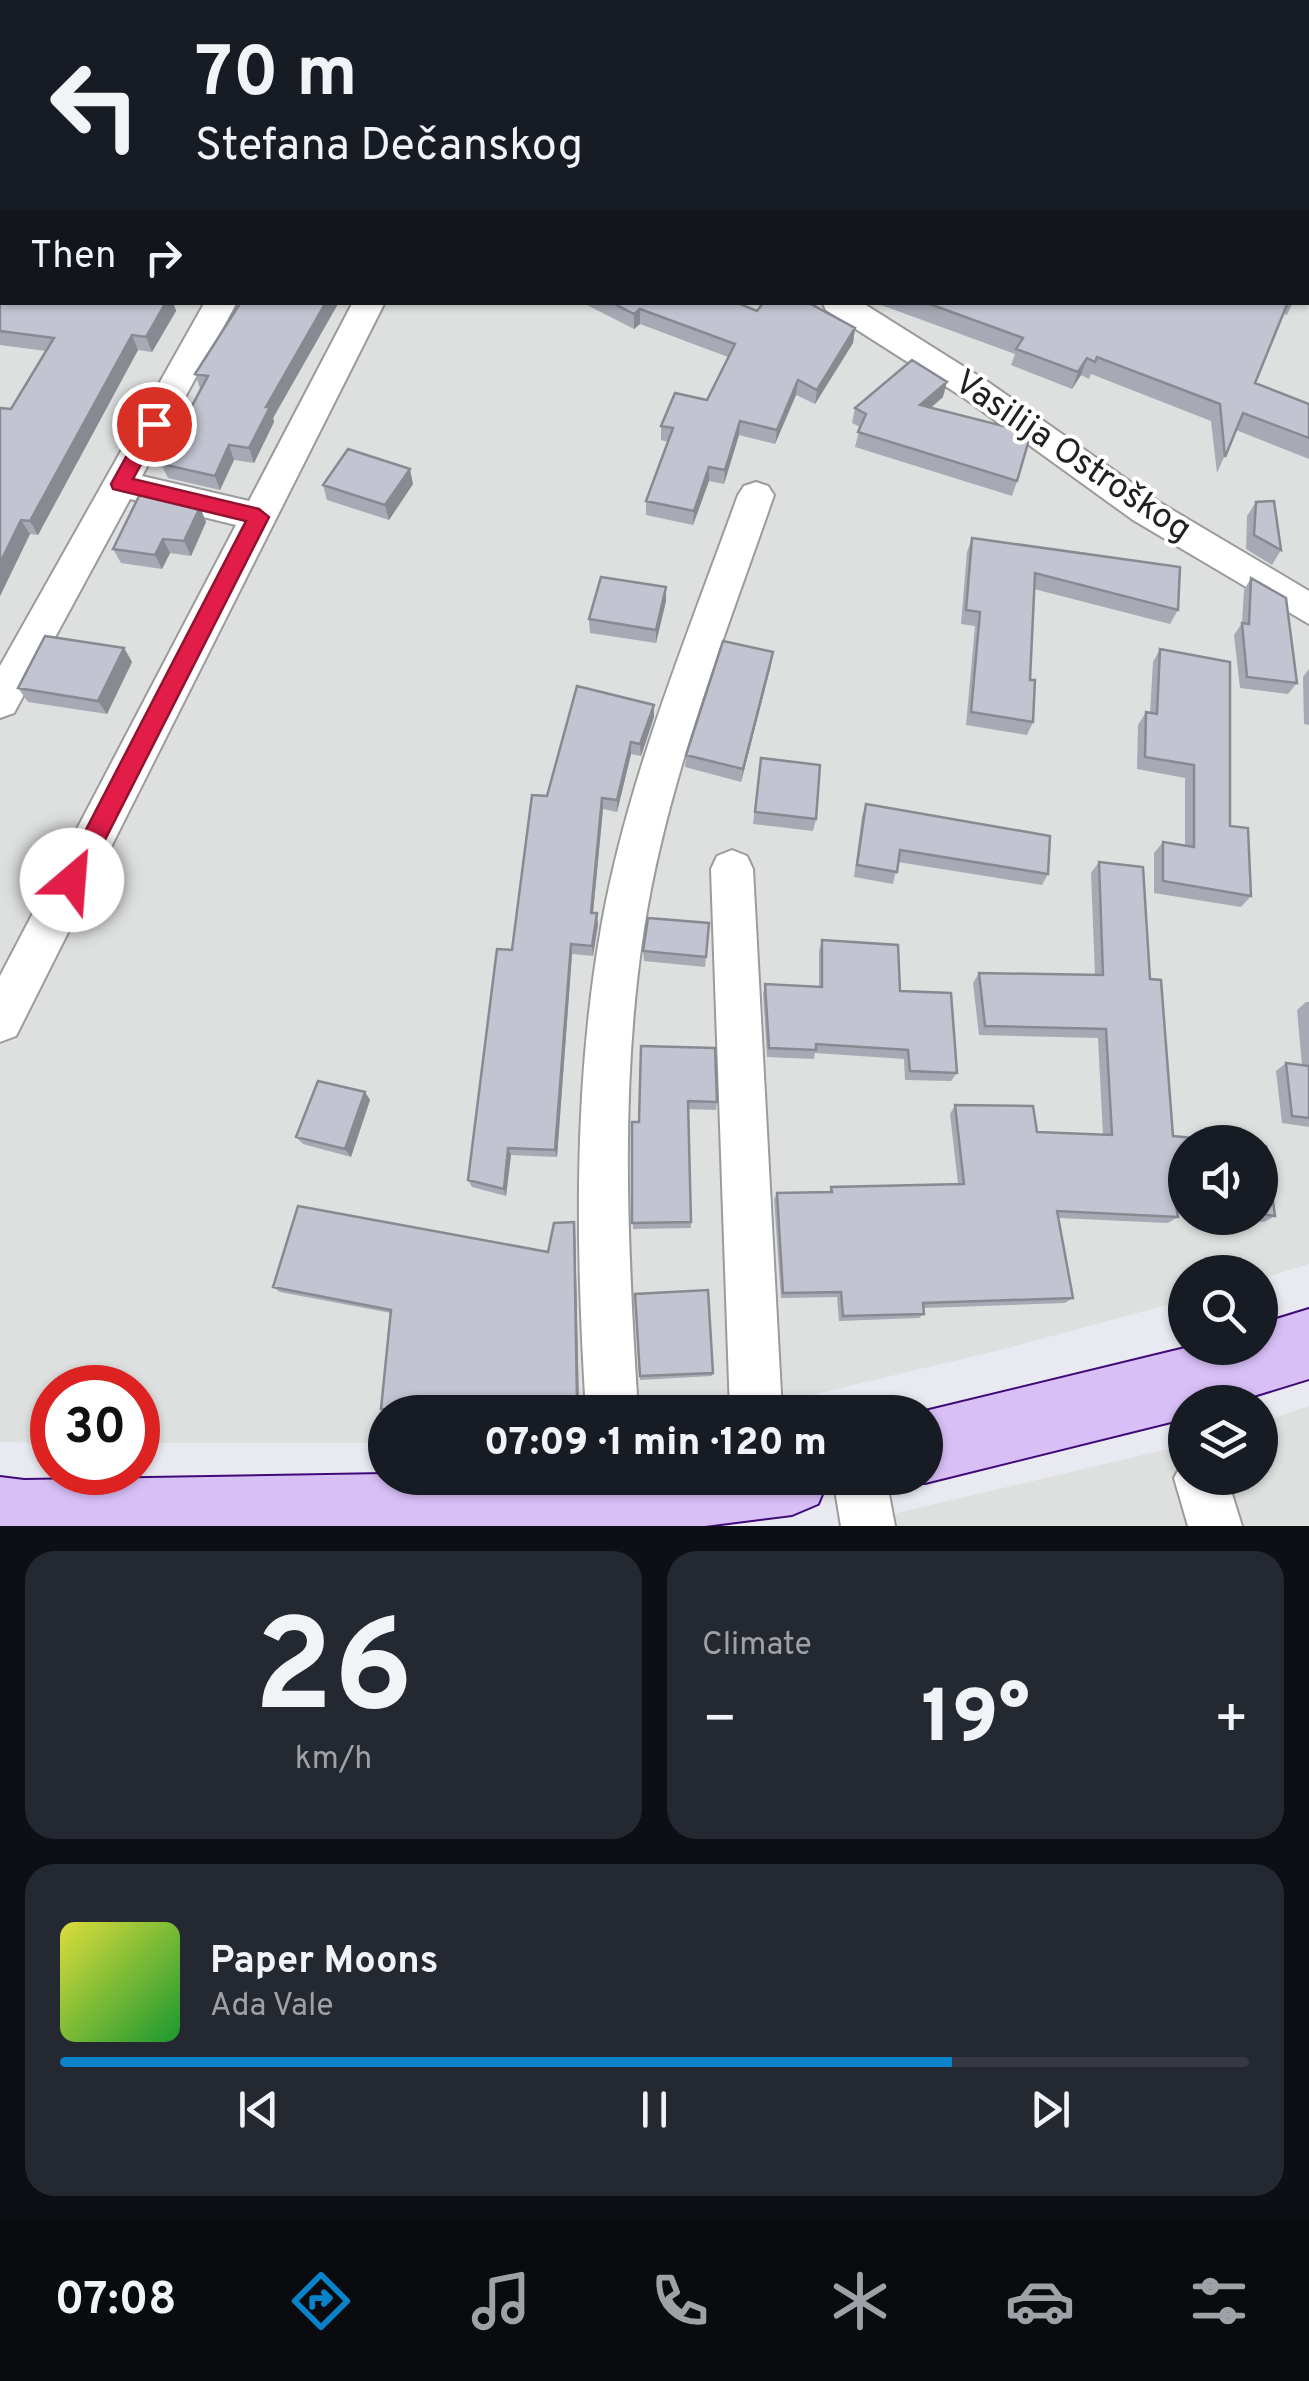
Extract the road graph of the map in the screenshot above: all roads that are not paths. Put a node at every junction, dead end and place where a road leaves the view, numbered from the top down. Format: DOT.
graph roads {
  1 [pos="219,305"];
  2 [pos="367,305"];
  3 [pos="841,305"];
  4 [pos="120,484"];
  5 [pos="756,495"];
  6 [pos="259,517"];
  7 [pos="1309,610"];
  8 [pos="0,702"];
  9 [pos="732,868"];
  10 [pos="0,1021"];
  11 [pos="1309,1344"];
  12 [pos="1219,1385"];
  13 [pos="611,1395"];
  14 [pos="755,1395"];
  15 [pos="1168,1405"];
  16 [pos="943,1444"];
  17 [pos="569,1495"];
  18 [pos="863,1495"];
  19 [pos="1207,1495"];
  20 [pos="0,1514"];
  21 [pos="868,1526"];
  22 [pos="1215,1526"];
  1 -- 4 [label="street"];
  2 -- 6 [label="street"];
  3 -- 7 [label="street, Vasilija Ostroškog"];
  4 -- 6 [label="street"];
  4 -- 8 [label="street"];
  5 -- 13 [label="street"];
  6 -- 10 [label="street"];
  9 -- 14 [label="street"];
  11 -- 12 [label="main road"];
  15 -- 16 [label="main road"];
  17 -- 20 [label="main road"];
  18 -- 21 [label="street"];
  19 -- 22 [label="street"];
}
